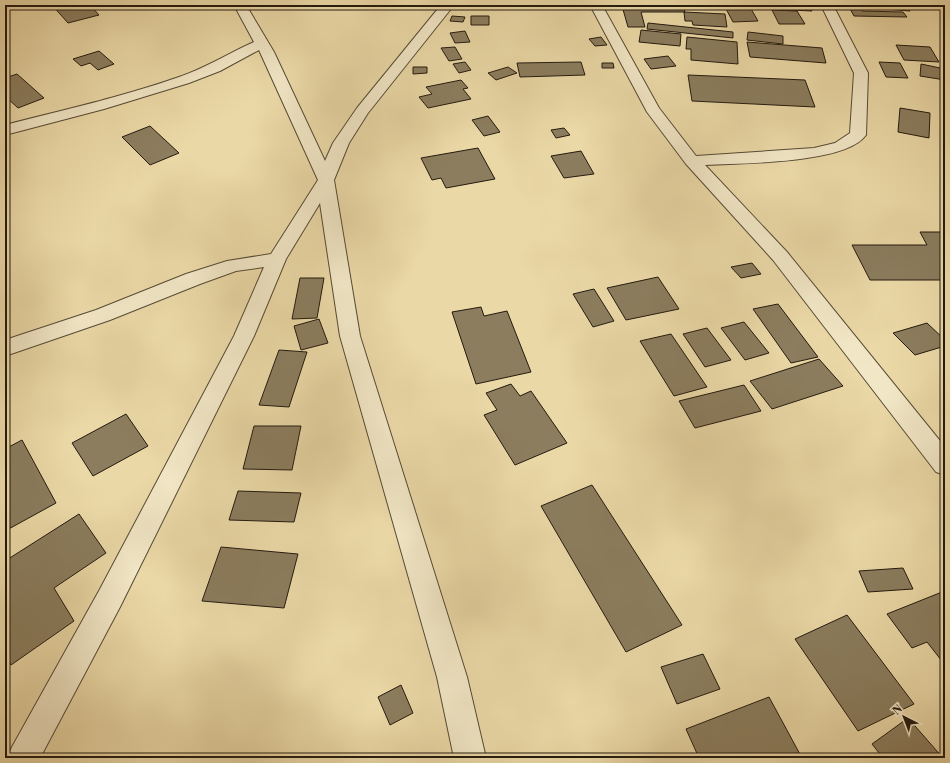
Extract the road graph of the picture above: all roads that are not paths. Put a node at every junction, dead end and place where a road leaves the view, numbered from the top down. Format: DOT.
graph roads {
  1 [pos="240,5"];
  2 [pos="448,5"];
  3 [pos="596,5"];
  4 [pos="827,5"];
  5 [pos="262,44"];
  6 [pos="5,130"];
  7 [pos="692,161"];
  8 [pos="326,180"];
  9 [pos="277,259"];
  10 [pos="5,348"];
  11 [pos="945,465"];
  12 [pos="23,758"];
  13 [pos="470,758"];
  1 -- 5 [label="street"];
  2 -- 8 [label="street"];
  3 -- 7 [label="street"];
  4 -- 7 [label="street"];
  5 -- 6 [label="street"];
  5 -- 8 [label="street"];
  7 -- 11 [label="street"];
  8 -- 9 [label="street"];
  8 -- 13 [label="street"];
  9 -- 10 [label="street"];
  9 -- 12 [label="street"];
}
